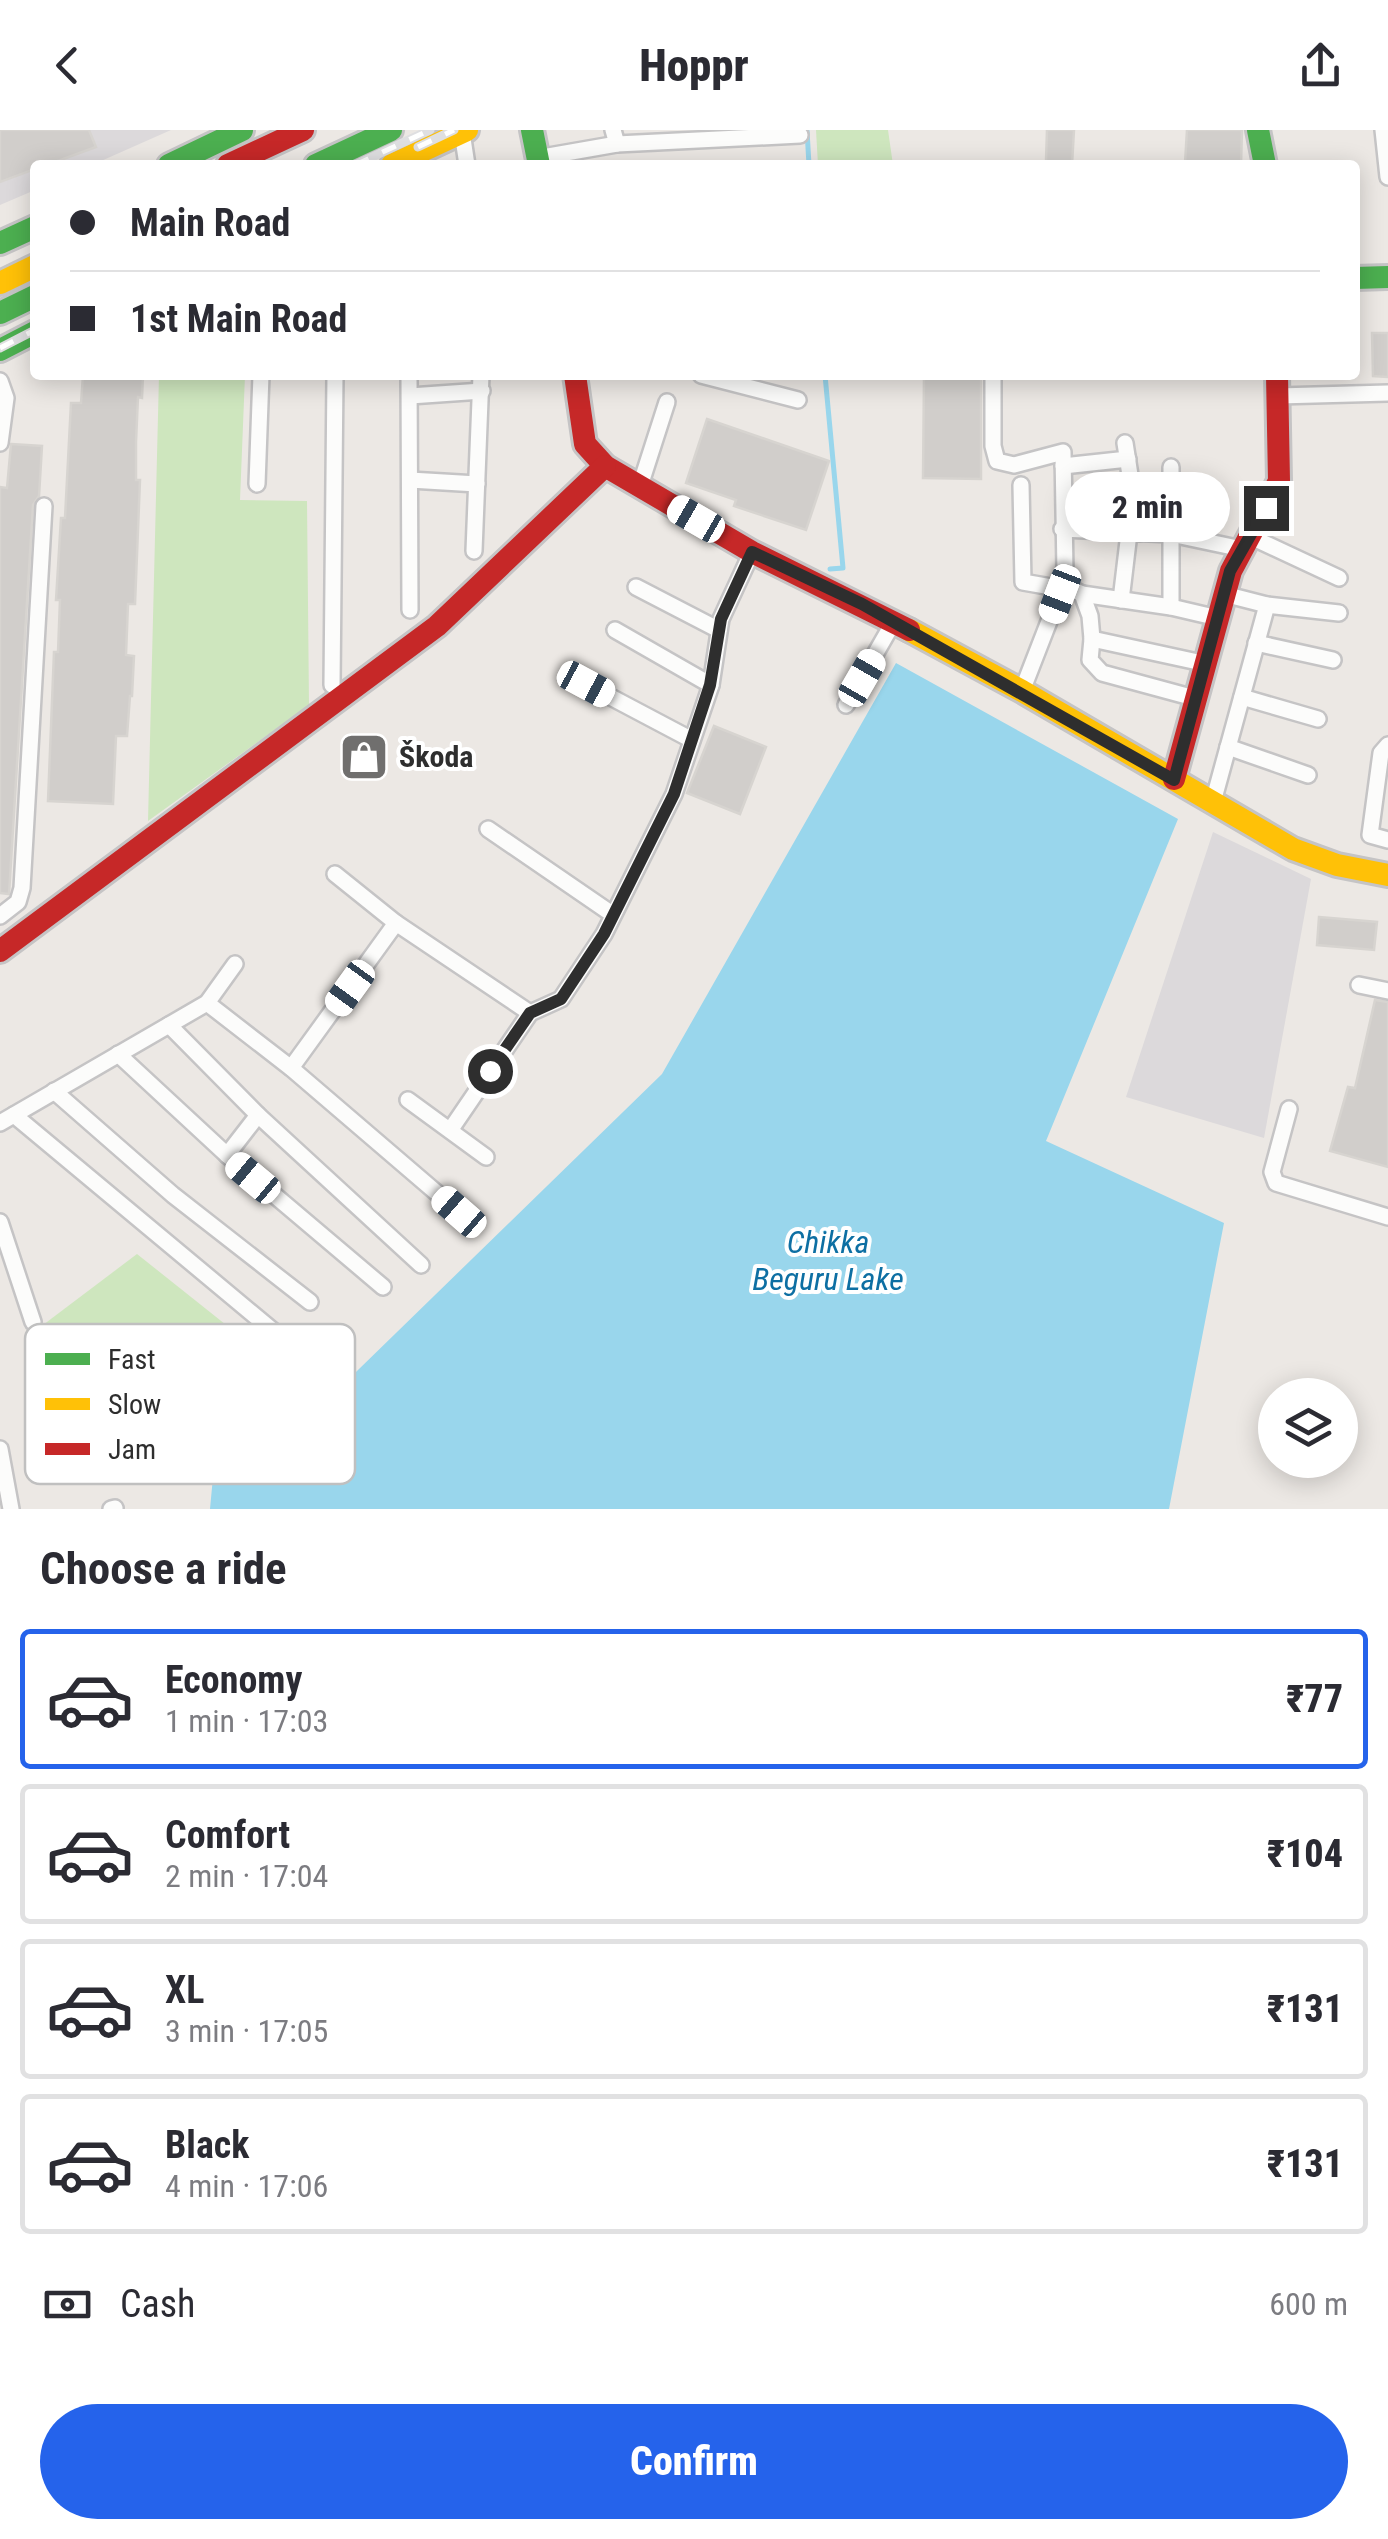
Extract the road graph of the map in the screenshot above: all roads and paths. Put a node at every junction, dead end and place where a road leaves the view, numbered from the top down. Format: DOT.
graph roads {
  1 [pos="242,130"];
  2 [pos="303,130"];
  3 [pos="324,130"];
  4 [pos="366,130"];
  5 [pos="390,130"];
  6 [pos="532,130"];
  7 [pos="1258,130"];
  8 [pos="1383,130"];
  9 [pos="464,131"];
  10 [pos="800,135"];
  11 [pos="615,137"];
  12 [pos="1387,154"];
  13 [pos="179,160"];
  14 [pos="239,160"];
  15 [pos="261,160"];
  16 [pos="303,160"];
  17 [pos="327,160"];
  18 [pos="406,160"];
  19 [pos="467,160"];
  20 [pos="538,160"];
  21 [pos="544,160"];
  22 [pos="1264,160"];
  23 [pos="1388,177"];
  24 [pos="30,229"];
  25 [pos="0,243"];
  26 [pos="30,258"];
  27 [pos="30,268"];
  28 [pos="0,272"];
  29 [pos="1388,276"];
  30 [pos="1360,278"];
  31 [pos="0,283"];
  32 [pos="30,288"];
  33 [pos="30,298"];
  34 [pos="0,302"];
  35 [pos="0,313"];
  36 [pos="30,335"];
  37 [pos="0,350"];
  38 [pos="260,380"];
  39 [pos="335,380"];
  40 [pos="409,380"];
  41 [pos="575,380"];
  42 [pos="720,380"];
  43 [pos="993,380"];
  44 [pos="0,381"];
  45 [pos="481,383"];
  46 [pos="1278,385"];
  47 [pos="1388,392"];
  48 [pos="410,396"];
  49 [pos="798,400"];
  50 [pos="667,402"];
  51 [pos="0,443"];
  52 [pos="605,466"];
  53 [pos="1062,466"];
  54 [pos="1171,468"];
  55 [pos="410,480"];
  56 [pos="256,484"];
  57 [pos="477,484"];
  58 [pos="1021,485"];
  59 [pos="640,486"];
  60 [pos="44,506"];
  61 [pos="1062,529"];
  62 [pos="1134,533"];
  63 [pos="1171,534"];
  64 [pos="1246,543"];
  65 [pos="474,551"];
  66 [pos="752,552"];
  67 [pos="1339,578"];
  68 [pos="636,587"];
  69 [pos="1082,594"];
  70 [pos="1224,594"];
  71 [pos="1121,600"];
  72 [pos="1267,604"];
  73 [pos="1172,607"];
  74 [pos="410,610"];
  75 [pos="1339,613"];
  76 [pos="1218,618"];
  77 [pos="893,623"];
  78 [pos="615,630"];
  79 [pos="720,630"];
  80 [pos="1092,639"];
  81 [pos="1256,643"];
  82 [pos="1334,660"];
  83 [pos="1208,664"];
  84 [pos="332,684"];
  85 [pos="586,684"];
  86 [pos="710,685"];
  87 [pos="1022,691"];
  88 [pos="1242,697"];
  89 [pos="1198,700"];
  90 [pos="846,705"];
  91 [pos="1318,719"];
  92 [pos="692,740"];
  93 [pos="1388,744"];
  94 [pos="1228,747"];
  95 [pos="1308,775"];
  96 [pos="1174,780"];
  97 [pos="1213,802"];
  98 [pos="488,829"];
  99 [pos="1384,840"];
  100 [pos="1382,873"];
  101 [pos="335,874"];
  102 [pos="612,914"];
  103 [pos="0,916"];
  104 [pos="396,923"];
  105 [pos="0,951"];
  106 [pos="235,964"];
  107 [pos="1358,985"];
  108 [pos="1388,991"];
  109 [pos="207,1002"];
  110 [pos="530,1013"];
  111 [pos="170,1024"];
  112 [pos="118,1054"];
  113 [pos="291,1068"];
  114 [pos="54,1092"];
  115 [pos="408,1100"];
  116 [pos="1289,1109"];
  117 [pos="258,1115"];
  118 [pos="7,1119"];
  119 [pos="451,1129"];
  120 [pos="227,1156"];
  121 [pos="486,1157"];
  122 [pos="459,1212"];
  123 [pos="1388,1217"];
  124 [pos="0,1222"];
  125 [pos="420,1265"];
  126 [pos="382,1287"];
  127 [pos="310,1302"];
  128 [pos="33,1322"];
  129 [pos="263,1324"];
  130 [pos="0,1449"];
  131 [pos="11,1509"];
  1 -- 13 [label="main road"];
  2 -- 14 [label="main road"];
  3 -- 15 [label="main road"];
  4 -- 16 [label="main road"];
  5 -- 17 [label="main road"];
  6 -- 20 [label="main road"];
  7 -- 22 [label="main road"];
  8 -- 12 [label="street"];
  9 -- 18 [label="main road"];
  9 -- 19 [label="street"];
  10 -- 11 [label="street"];
  11 -- 21 [label="street"];
  12 -- 23 [label="street"];
  24 -- 25 [label="main road"];
  26 -- 28 [label="main road"];
  27 -- 31 [label="main road"];
  29 -- 30 [label="main road"];
  32 -- 34 [label="main road"];
  33 -- 35 [label="main road"];
  36 -- 37 [label="main road"];
  38 -- 56 [label="street"];
  39 -- 84 [label="street"];
  40 -- 48 [label="street"];
  41 -- 52 [label="main road"];
  42 -- 49 [label="street"];
  43 -- 53 [label="street"];
  44 -- 51 [label="street"];
  45 -- 48 [label="street"];
  45 -- 57 [label="street"];
  46 -- 47 [label="street"];
  46 -- 64 [label="main road"];
  48 -- 55 [label="street"];
  50 -- 59 [label="street"];
  52 -- 59 [label="main road"];
  52 -- 105 [label="main road"];
  53 -- 61 [label="street"];
  53 -- 62 [label="street"];
  54 -- 63 [label="street"];
  55 -- 57 [label="street"];
  55 -- 74 [label="street"];
  57 -- 65 [label="street"];
  58 -- 87 [label="street"];
  59 -- 66 [label="main road"];
  60 -- 103 [label="street"];
  61 -- 62 [label="street"];
  61 -- 69 [label="street"];
  62 -- 63 [label="street"];
  62 -- 71 [label="street"];
  63 -- 64 [label="street"];
  63 -- 73 [label="street"];
  64 -- 67 [label="street"];
  64 -- 70 [label="main road"];
  66 -- 77 [label="main road"];
  66 -- 79 [label="street"];
  68 -- 79 [label="street"];
  69 -- 71 [label="street"];
  69 -- 80 [label="street"];
  70 -- 72 [label="street"];
  70 -- 76 [label="main road"];
  71 -- 73 [label="street"];
  72 -- 75 [label="street"];
  72 -- 81 [label="street"];
  73 -- 76 [label="street"];
  76 -- 83 [label="main road"];
  77 -- 87 [label="main road"];
  77 -- 90 [label="street"];
  78 -- 86 [label="street"];
  79 -- 86 [label="street"];
  80 -- 83 [label="street"];
  80 -- 89 [label="street"];
  81 -- 82 [label="street"];
  81 -- 88 [label="street"];
  83 -- 89 [label="main road"];
  85 -- 92 [label="street"];
  86 -- 92 [label="street"];
  87 -- 96 [label="main road"];
  88 -- 91 [label="street"];
  88 -- 94 [label="street"];
  89 -- 96 [label="main road"];
  92 -- 102 [label="street"];
  93 -- 99 [label="street"];
  94 -- 95 [label="street"];
  94 -- 97 [label="street"];
  96 -- 97 [label="main road"];
  97 -- 100 [label="main road"];
  98 -- 102 [label="street"];
  99 -- 100 [label="street"];
  101 -- 104 [label="street"];
  102 -- 110 [label="street"];
  104 -- 110 [label="street"];
  104 -- 113 [label="street"];
  106 -- 109 [label="street"];
  107 -- 108 [label="street"];
  109 -- 111 [label="street"];
  109 -- 113 [label="street"];
  110 -- 119 [label="street"];
  111 -- 112 [label="street"];
  111 -- 117 [label="street"];
  112 -- 114 [label="street"];
  112 -- 120 [label="street"];
  113 -- 122 [label="street"];
  114 -- 118 [label="street"];
  114 -- 127 [label="street"];
  115 -- 119 [label="street"];
  116 -- 123 [label="street"];
  117 -- 120 [label="street"];
  117 -- 125 [label="street"];
  118 -- 129 [label="street"];
  119 -- 121 [label="street"];
  120 -- 126 [label="street"];
  124 -- 128 [label="street"];
  130 -- 131 [label="street"];
}
